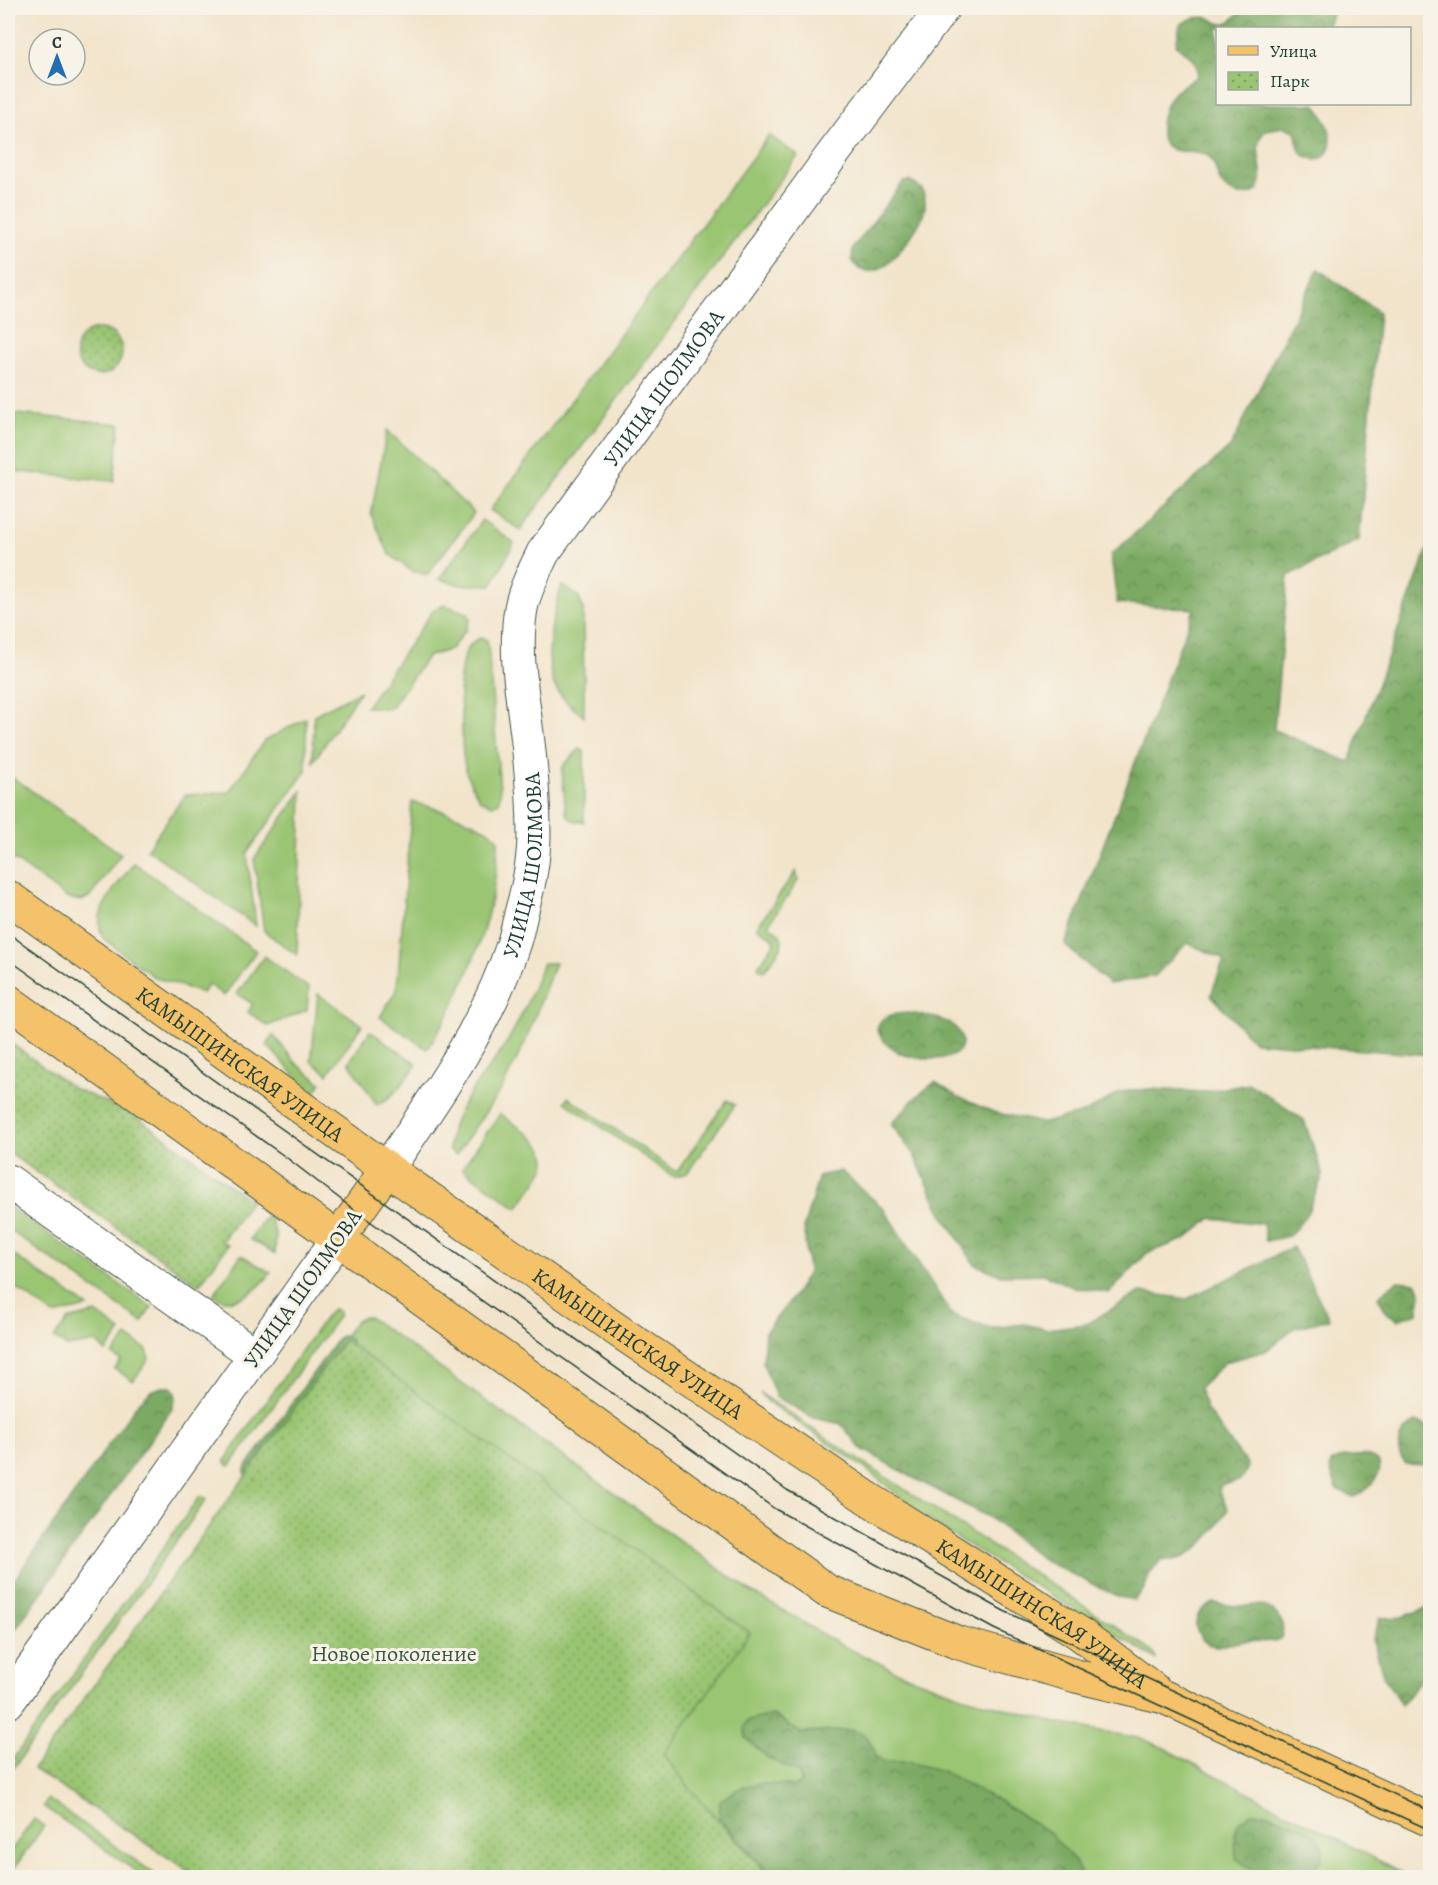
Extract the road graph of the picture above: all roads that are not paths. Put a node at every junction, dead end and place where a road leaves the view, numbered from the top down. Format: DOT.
graph roads {
  1 [pos="943,8"];
  2 [pos="8,897"];
  3 [pos="8,1001"];
  4 [pos="387,1170"];
  5 [pos="8,1181"];
  6 [pos="338,1239"];
  7 [pos="255,1355"];
  8 [pos="1164,1697"];
  9 [pos="8,1702"];
  10 [pos="1431,1820"];
  1 -- 4 [label="street, УЛИЦА ШОЛМОВА"];
  2 -- 4 [label="main road, КАМЫШИНСКАЯ УЛИЦА"];
  3 -- 6 [label="main road, КАМЫШИНСКАЯ УЛИЦА"];
  4 -- 6 [label="main road, УЛИЦА ШОЛМОВА"];
  4 -- 8 [label="main road, КАМЫШИНСКАЯ УЛИЦА"];
  5 -- 7 [label="street"];
  6 -- 7 [label="street, УЛИЦА ШОЛМОВА"];
  6 -- 8 [label="main road, КАМЫШИНСКАЯ УЛИЦА"];
  7 -- 9 [label="street, УЛИЦА ШОЛМОВА"];
  8 -- 10 [label="main road"];
}
